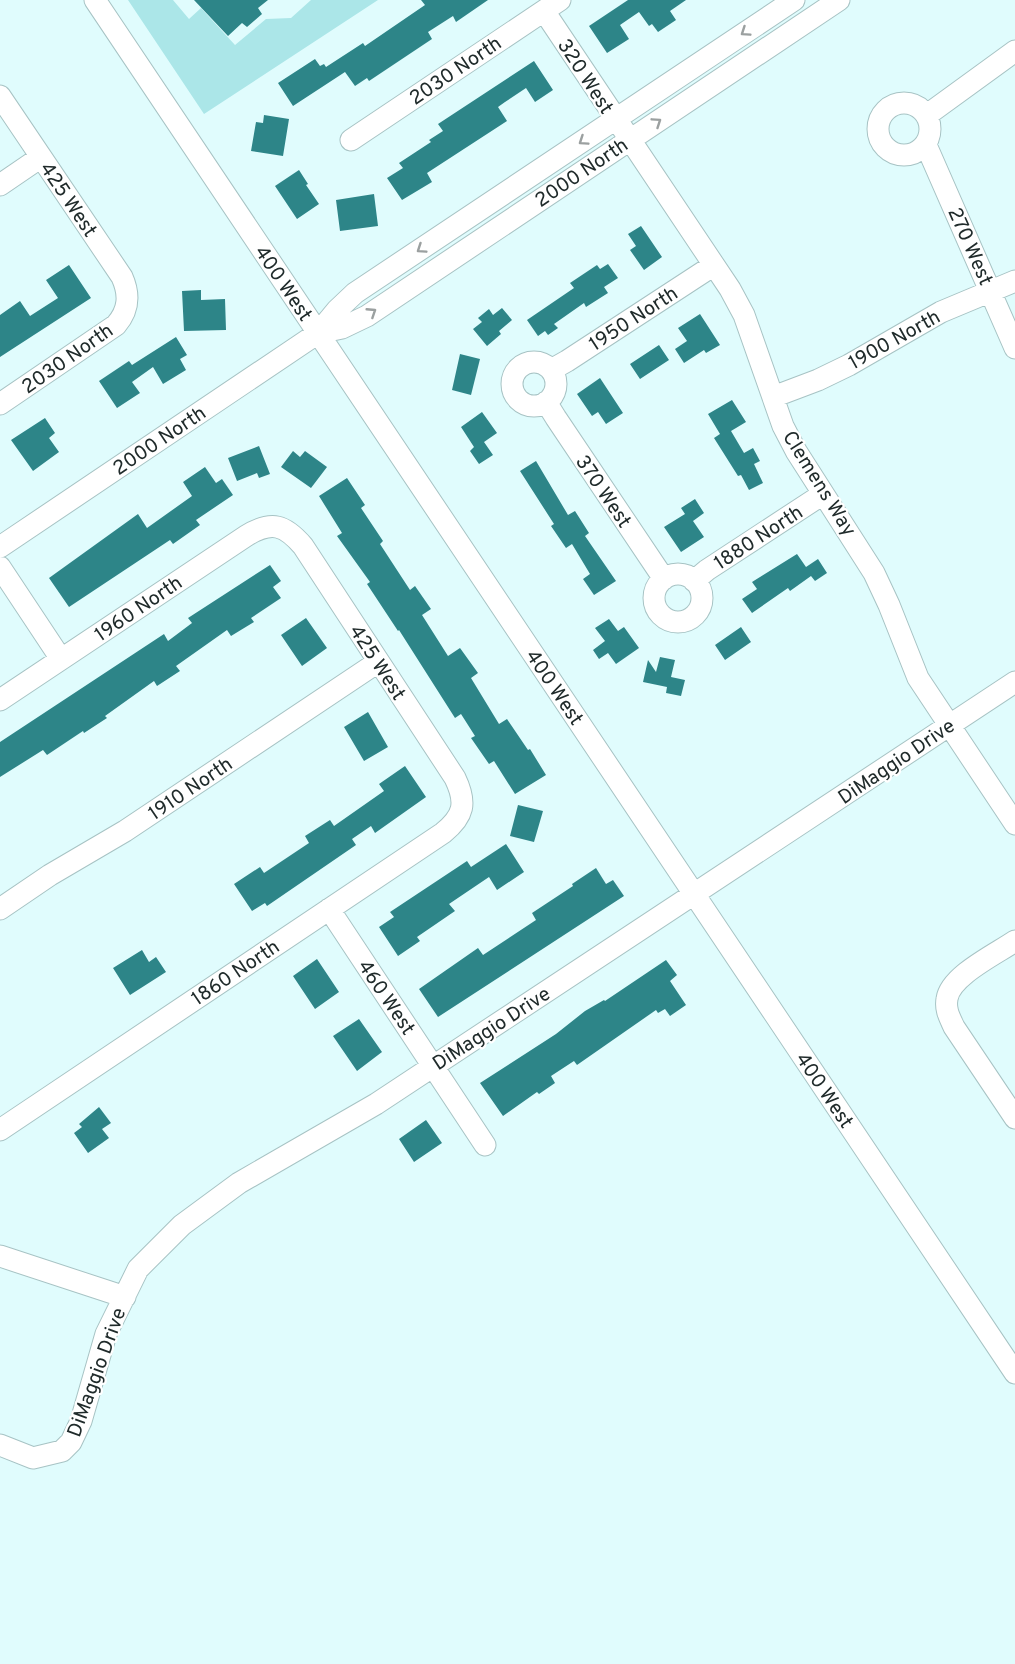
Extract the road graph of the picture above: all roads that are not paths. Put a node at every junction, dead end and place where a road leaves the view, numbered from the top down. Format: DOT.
graph roads {
  1 [pos="95,0"];
  2 [pos="794,0"];
  3 [pos="839,0"];
  4 [pos="552,5"];
  5 [pos="1015,51"];
  6 [pos="0,96"];
  7 [pos="927,115"];
  8 [pos="615,119"];
  9 [pos="351,140"];
  10 [pos="629,140"];
  11 [pos="926,145"];
  12 [pos="41,157"];
  13 [pos="0,184"];
  14 [pos="714,265"];
  15 [pos="1015,281"];
  16 [pos="991,291"];
  17 [pos="127,306"];
  18 [pos="318,333"];
  19 [pos="1015,348"];
  20 [pos="551,369"];
  21 [pos="773,397"];
  22 [pos="546,402"];
  23 [pos="0,404"];
  24 [pos="823,494"];
  25 [pos="279,527"];
  26 [pos="0,547"];
  27 [pos="0,567"];
  28 [pos="664,579"];
  29 [pos="694,581"];
  30 [pos="61,659"];
  31 [pos="378,662"];
  32 [pos="1015,682"];
  33 [pos="0,700"];
  34 [pos="950,725"];
  35 [pos="462,807"];
  36 [pos="1015,824"];
  37 [pos="694,895"];
  38 [pos="0,909"];
  39 [pos="329,909"];
  40 [pos="1014,944"];
  41 [pos="433,1066"];
  42 [pos="1015,1118"];
  43 [pos="0,1130"];
  44 [pos="485,1145"];
  45 [pos="0,1256"];
  46 [pos="125,1297"];
  47 [pos="1015,1373"];
  48 [pos="0,1445"];
  1 -- 18 [label="street, 400 West"];
  2 -- 8 [label="street, 2000 North, one-way"];
  10 -- 3 [label="street, 2000 North, one-way"];
  4 -- 8 [label="street, 320 West"];
  4 -- 9 [label="street, 2030 North"];
  5 -- 7 [label="street"];
  6 -- 12 [label="street, 425 West"];
  7 -- 11 [label="street"];
  7 -- 11 [label="street"];
  8 -- 10 [label="street, 320 West"];
  8 -- 18 [label="street, 2000 North, one-way"];
  10 -- 14 [label="street, Clemens Way"];
  18 -- 10 [label="street, 2000 North, one-way"];
  11 -- 16 [label="street, 270 West"];
  12 -- 13 [label="street"];
  12 -- 17 [label="street, 425 West"];
  14 -- 20 [label="street, 1950 North"];
  14 -- 21 [label="street, Clemens Way"];
  15 -- 16 [label="street, 1900 North"];
  16 -- 19 [label="street, 270 West"];
  16 -- 21 [label="street, 1900 North"];
  17 -- 23 [label="street, 2030 North"];
  18 -- 26 [label="street, 2000 North"];
  18 -- 37 [label="street, 400 West"];
  20 -- 22 [label="street"];
  20 -- 22 [label="street"];
  21 -- 24 [label="street, Clemens Way"];
  22 -- 28 [label="street, 370 West"];
  24 -- 29 [label="street, 1880 North"];
  24 -- 34 [label="street, Clemens Way"];
  25 -- 30 [label="street, 1960 North"];
  25 -- 31 [label="street, 425 West"];
  27 -- 30 [label="street"];
  28 -- 29 [label="street"];
  28 -- 29 [label="street"];
  30 -- 33 [label="street, 1960 North"];
  31 -- 35 [label="street, 425 West"];
  31 -- 38 [label="street, 1910 North"];
  32 -- 34 [label="street, DiMaggio Drive"];
  34 -- 36 [label="street, Clemens Way"];
  34 -- 37 [label="street, DiMaggio Drive"];
  35 -- 39 [label="street, 1860 North"];
  37 -- 41 [label="street, DiMaggio Drive"];
  37 -- 47 [label="street, 400 West"];
  39 -- 41 [label="street, 460 West"];
  39 -- 43 [label="street, 1860 North"];
  40 -- 42 [label="street"];
  41 -- 44 [label="street, 460 West"];
  41 -- 46 [label="street, DiMaggio Drive"];
  45 -- 46 [label="street"];
  46 -- 48 [label="street, DiMaggio Drive"];
}
